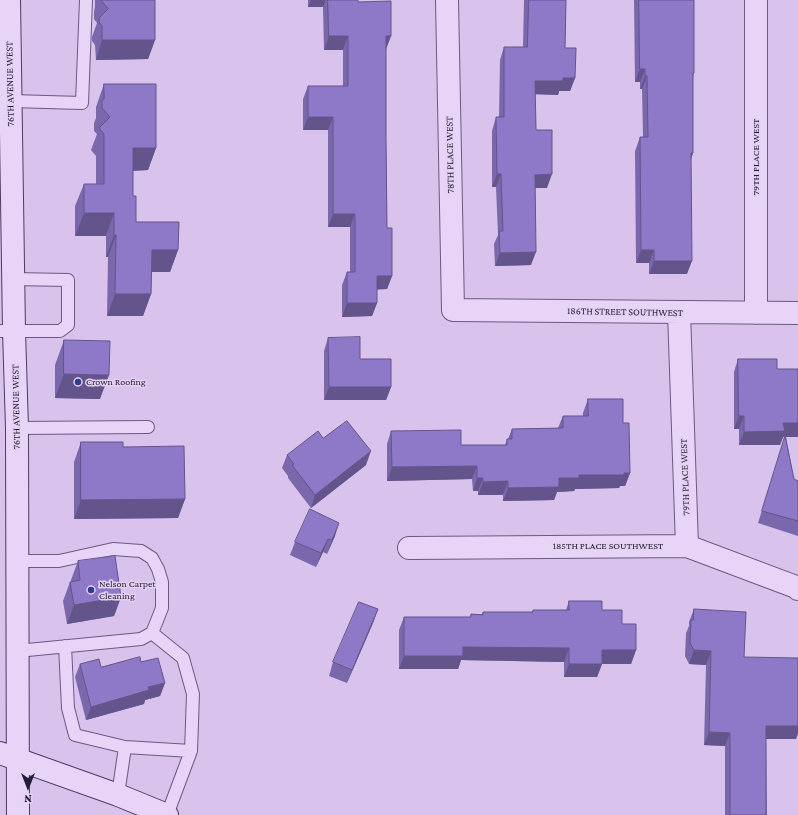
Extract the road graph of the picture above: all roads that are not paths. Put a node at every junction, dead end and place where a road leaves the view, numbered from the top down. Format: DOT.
graph roads {
  1 [pos="9,0"];
  2 [pos="86,0"];
  3 [pos="448,0"];
  4 [pos="756,0"];
  5 [pos="11,101"];
  6 [pos="13,279"];
  7 [pos="453,310"];
  8 [pos="679,312"];
  9 [pos="756,313"];
  10 [pos="798,313"];
  11 [pos="7,331"];
  12 [pos="148,427"];
  13 [pos="17,428"];
  14 [pos="687,546"];
  15 [pos="409,548"];
  16 [pos="16,561"];
  17 [pos="798,589"];
  18 [pos="152,633"];
  19 [pos="65,646"];
  20 [pos="17,651"];
  21 [pos="125,747"];
  22 [pos="191,751"];
  23 [pos="10,756"];
  24 [pos="118,795"];
  25 [pos="18,815"];
  26 [pos="167,815"];
  1 -- 5 [label="street, 76TH AVENUE WEST"];
  2 -- 5 [label="lane"];
  3 -- 7 [label="street, 78TH PLACE WEST"];
  4 -- 9 [label="street, 79TH PLACE WEST"];
  5 -- 6 [label="street, 76TH AVENUE WEST"];
  6 -- 11 [label="street, 76TH AVENUE WEST"];
  6 -- 11 [label="lane"];
  7 -- 8 [label="street, 186TH STREET SOUTHWEST"];
  8 -- 9 [label="street, 186TH STREET SOUTHWEST"];
  8 -- 14 [label="street, 79TH PLACE WEST"];
  9 -- 10 [label="street, 186TH STREET SOUTHWEST"];
  11 -- 13 [label="street, 76TH AVENUE WEST"];
  12 -- 13 [label="lane"];
  13 -- 16 [label="street, 76TH AVENUE WEST"];
  14 -- 15 [label="street, 185TH PLACE SOUTHWEST"];
  14 -- 17 [label="street, 185TH PLACE SOUTHWEST"];
  16 -- 18 [label="lane"];
  16 -- 20 [label="street, 76TH AVENUE WEST"];
  18 -- 19 [label="lane"];
  18 -- 22 [label="lane"];
  19 -- 20 [label="lane"];
  19 -- 21 [label="lane"];
  20 -- 23 [label="street, 76TH AVENUE WEST"];
  21 -- 22 [label="lane"];
  21 -- 24 [label="lane"];
  22 -- 26 [label="lane"];
  23 -- 24 [label="street"];
  23 -- 25 [label="street, 76TH AVENUE WEST"];
  24 -- 26 [label="street"];
}
